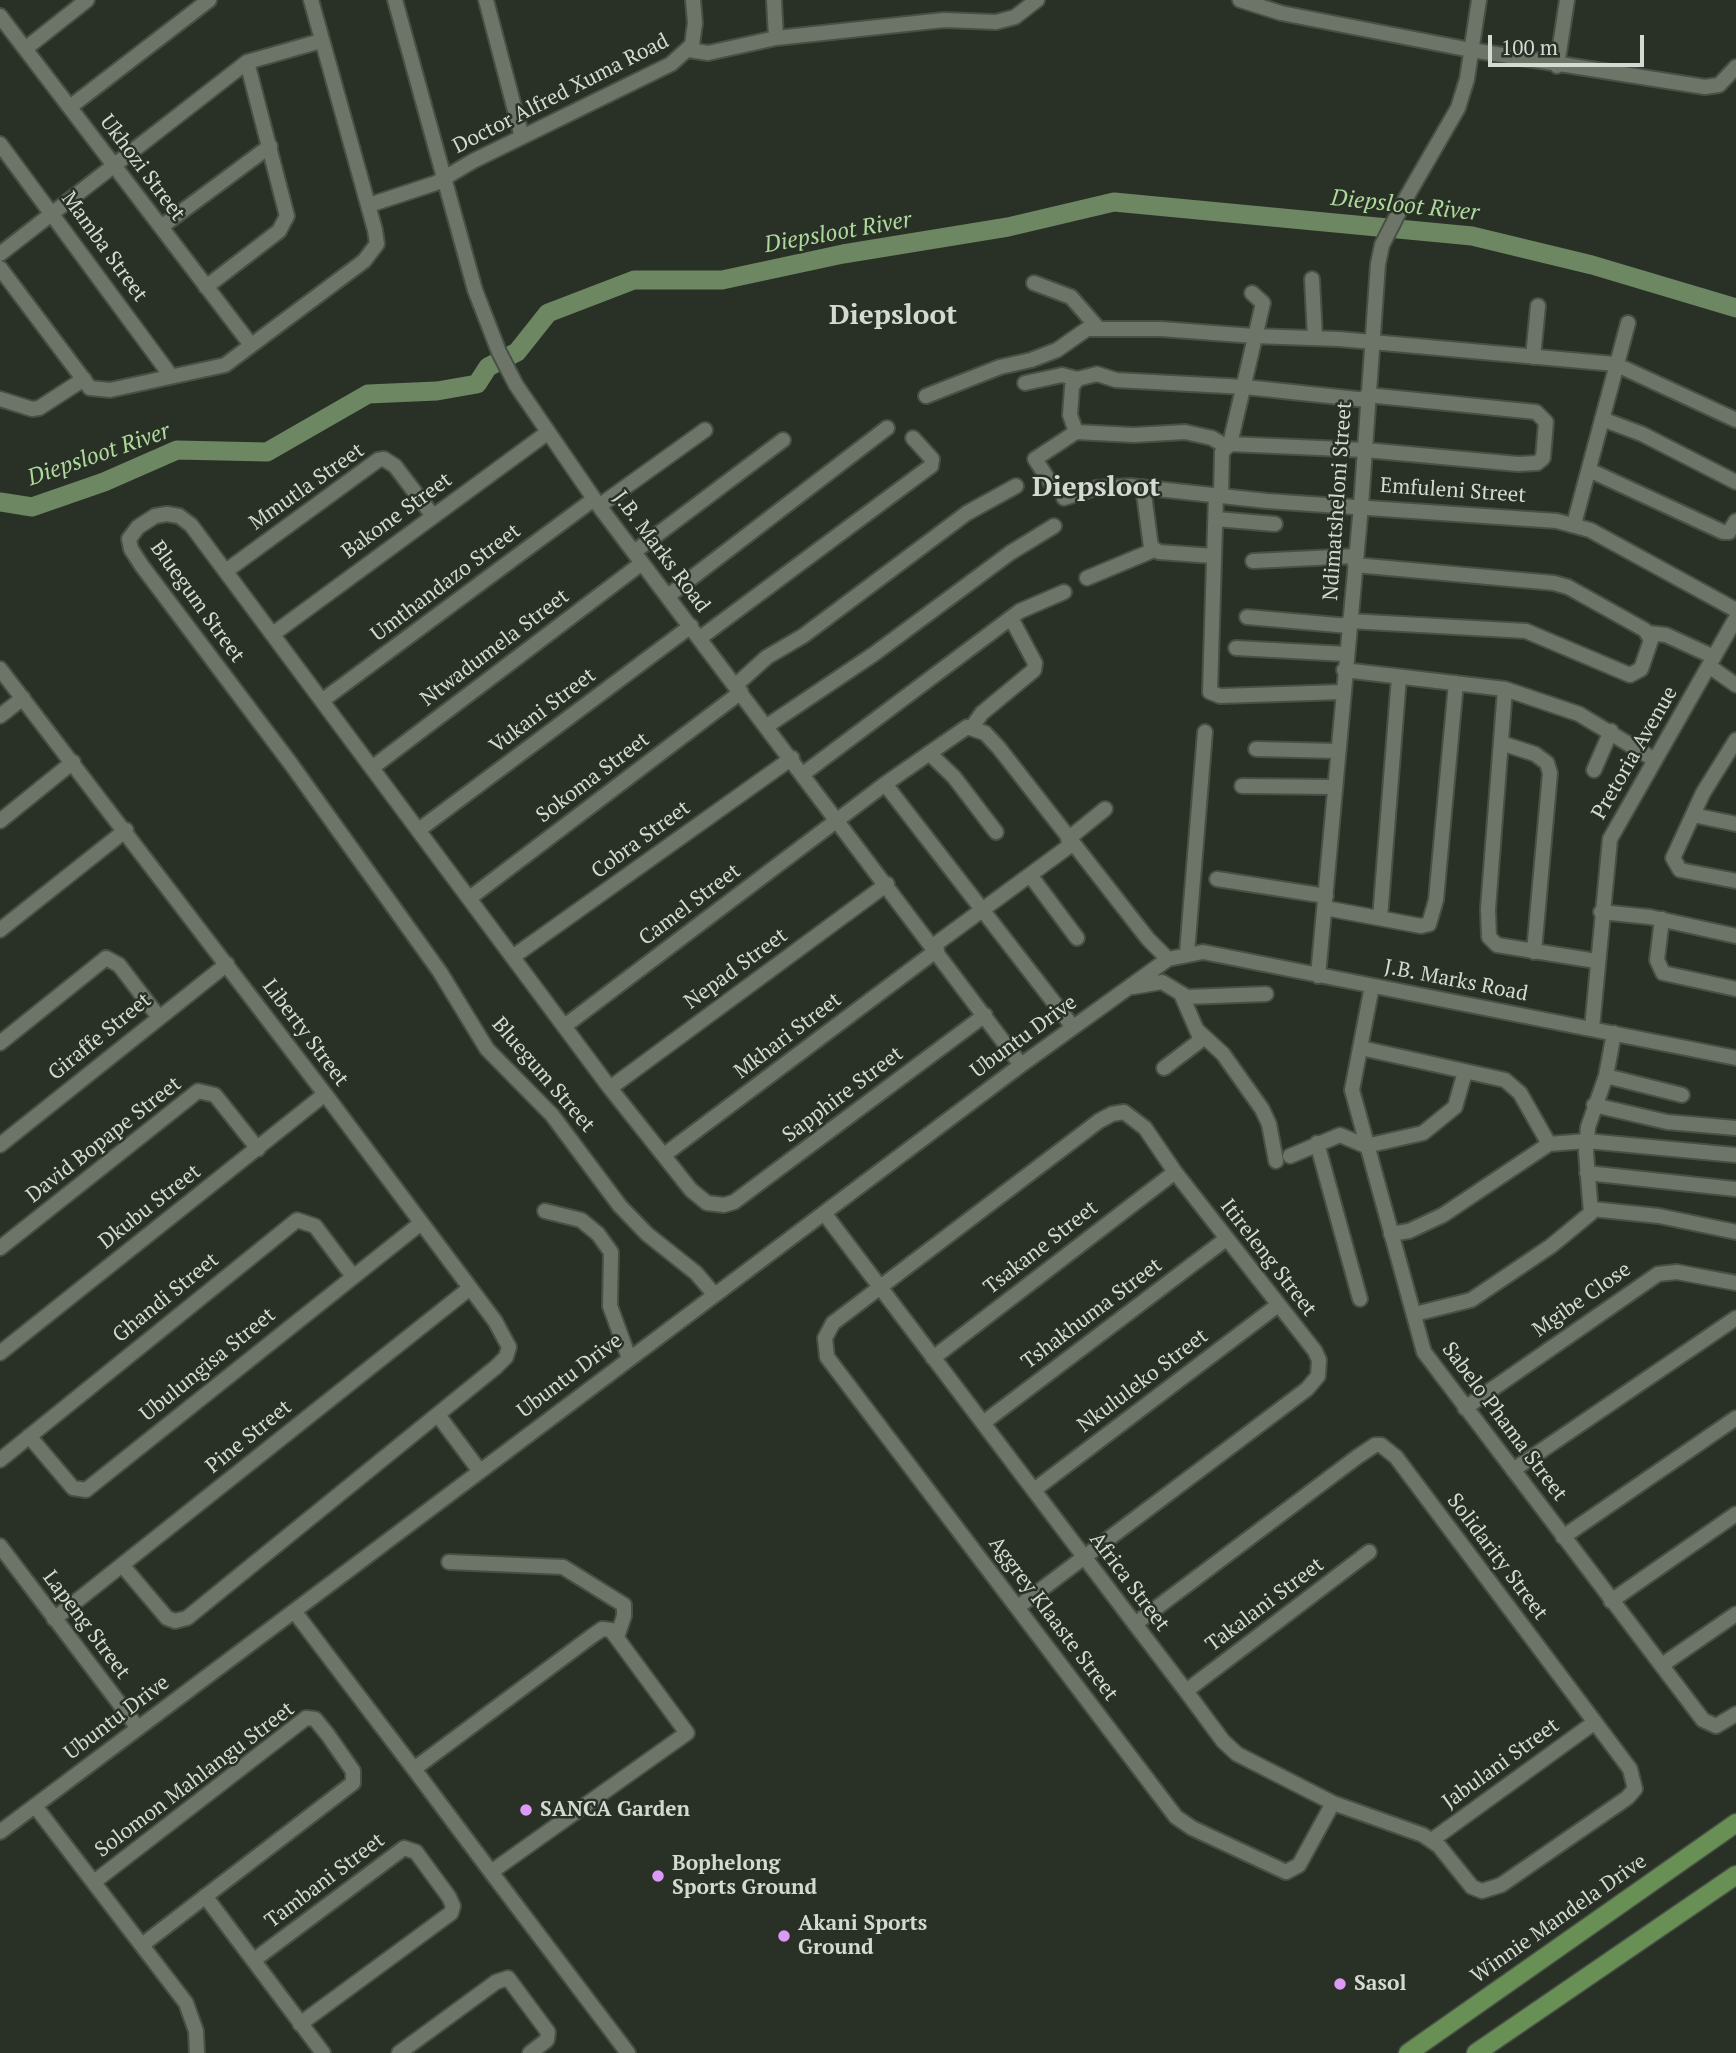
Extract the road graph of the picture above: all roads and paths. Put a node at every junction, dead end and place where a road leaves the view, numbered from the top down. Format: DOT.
graph roads {
  1 [pos="87,0"];
  2 [pos="209,0"];
  3 [pos="311,0"];
  4 [pos="395,0"];
  5 [pos="486,0"];
  6 [pos="693,0"];
  7 [pos="774,0"];
  8 [pos="1037,0"];
  9 [pos="1240,0"];
  10 [pos="1567,0"];
  11 [pos="1474,1"];
  12 [pos="0,16"];
  13 [pos="776,38"];
  14 [pos="321,41"];
  15 [pos="25,49"];
  16 [pos="689,50"];
  17 [pos="1471,50"];
  18 [pos="247,62"];
  19 [pos="1557,66"];
  20 [pos="1736,67"];
  21 [pos="70,107"];
  22 [pos="522,137"];
  23 [pos="0,144"];
  24 [pos="270,146"];
  25 [pos="113,165"];
  26 [pos="444,179"];
  27 [pos="369,205"];
  28 [pos="54,214"];
  29 [pos="161,228"];
  30 [pos="0,254"];
  31 [pos="0,268"];
  32 [pos="1312,279"];
  33 [pos="1034,283"];
  34 [pos="206,287"];
  35 [pos="1252,293"];
  36 [pos="1538,306"];
  37 [pos="1628,323"];
  38 [pos="1098,328"];
  39 [pos="1255,336"];
  40 [pos="1315,338"];
  41 [pos="1372,342"];
  42 [pos="251,345"];
  43 [pos="1533,357"];
  44 [pos="1615,364"];
  45 [pos="171,376"];
  46 [pos="84,379"];
  47 [pos="1077,379"];
  48 [pos="1026,383"];
  49 [pos="0,385"];
  50 [pos="1245,387"];
  51 [pos="926,396"];
  52 [pos="1367,398"];
  53 [pos="4,399"];
  54 [pos="1602,419"];
  55 [pos="1736,420"];
  56 [pos="887,428"];
  57 [pos="705,430"];
  58 [pos="1076,432"];
  59 [pos="547,433"];
  60 [pos="913,438"];
  61 [pos="783,440"];
  62 [pos="1227,445"];
  63 [pos="1364,450"];
  64 [pos="1589,470"];
  65 [pos="1050,482"];
  66 [pos="1736,482"];
  67 [pos="1016,486"];
  68 [pos="1143,487"];
  69 [pos="1219,495"];
  70 [pos="1064,498"];
  71 [pos="596,502"];
  72 [pos="1361,506"];
  73 [pos="433,516"];
  74 [pos="1216,519"];
  75 [pos="1736,521"];
  76 [pos="1275,524"];
  77 [pos="1574,524"];
  78 [pos="1055,526"];
  79 [pos="1154,550"];
  80 [pos="1213,556"];
  81 [pos="638,558"];
  82 [pos="1355,560"];
  83 [pos="1253,561"];
  84 [pos="226,570"];
  85 [pos="1087,578"];
  86 [pos="1064,592"];
  87 [pos="668,596"];
  88 [pos="1736,610"];
  89 [pos="1247,617"];
  90 [pos="1011,618"];
  91 [pos="1736,618"];
  92 [pos="1349,623"];
  93 [pos="691,626"];
  94 [pos="1649,633"];
  95 [pos="273,634"];
  96 [pos="700,638"];
  97 [pos="1236,648"];
  98 [pos="1346,654"];
  99 [pos="1711,661"];
  100 [pos="0,669"];
  101 [pos="1344,670"];
  102 [pos="1399,677"];
  103 [pos="1456,683"];
  104 [pos="1736,685"];
  105 [pos="738,688"];
  106 [pos="1505,689"];
  107 [pos="1342,691"];
  108 [pos="23,698"];
  109 [pos="323,700"];
  110 [pos="0,716"];
  111 [pos="767,726"];
  112 [pos="972,727"];
  113 [pos="1611,731"];
  114 [pos="1205,732"];
  115 [pos="1501,743"];
  116 [pos="1735,746"];
  117 [pos="1256,749"];
  118 [pos="1338,751"];
  119 [pos="929,753"];
  120 [pos="792,758"];
  121 [pos="1656,760"];
  122 [pos="73,762"];
  123 [pos="373,767"];
  124 [pos="1594,770"];
  125 [pos="803,774"];
  126 [pos="885,784"];
  127 [pos="1242,786"];
  128 [pos="1335,788"];
  129 [pos="1105,809"];
  130 [pos="1693,815"];
  131 [pos="838,820"];
  132 [pos="0,821"];
  133 [pos="1736,824"];
  134 [pos="420,829"];
  135 [pos="126,830"];
  136 [pos="996,832"];
  137 [pos="1070,842"];
  138 [pos="1030,875"];
  139 [pos="1217,879"];
  140 [pos="1736,881"];
  141 [pos="887,884"];
  142 [pos="471,897"];
  143 [pos="1325,902"];
  144 [pos="983,909"];
  145 [pos="1601,912"];
  146 [pos="1380,918"];
  147 [pos="1662,919"];
  148 [pos="0,930"];
  149 [pos="1736,936"];
  150 [pos="1077,938"];
  151 [pos="935,948"];
  152 [pos="1534,952"];
  153 [pos="1187,953"];
  154 [pos="514,956"];
  155 [pos="1168,959"];
  156 [pos="1597,961"];
  157 [pos="227,964"];
  158 [pos="1318,976"];
  159 [pos="1372,986"];
  160 [pos="1128,987"];
  161 [pos="1736,989"];
  162 [pos="1266,994"];
  163 [pos="1182,996"];
  164 [pos="158,1016"];
  165 [pos="985,1016"];
  166 [pos="566,1025"];
  167 [pos="1073,1027"];
  168 [pos="1592,1028"];
  169 [pos="1198,1031"];
  170 [pos="1614,1033"];
  171 [pos="0,1042"];
  172 [pos="1361,1048"];
  173 [pos="1736,1058"];
  174 [pos="1021,1065"];
  175 [pos="1164,1068"];
  176 [pos="1465,1072"];
  177 [pos="1606,1076"];
  178 [pos="610,1088"];
  179 [pos="325,1094"];
  180 [pos="1682,1095"];
  181 [pos="1594,1105"];
  182 [pos="1736,1128"];
  183 [pos="1587,1141"];
  184 [pos="1317,1143"];
  185 [pos="1549,1144"];
  186 [pos="0,1145"];
  187 [pos="1366,1146"];
  188 [pos="258,1149"];
  189 [pos="664,1155"];
  190 [pos="1736,1155"];
  191 [pos="1175,1172"];
  192 [pos="1587,1173"];
  193 [pos="1736,1189"];
  194 [pos="724,1205"];
  195 [pos="1592,1209"];
  196 [pos="545,1211"];
  197 [pos="824,1213"];
  198 [pos="421,1223"];
  199 [pos="1736,1232"];
  200 [pos="1391,1234"];
  201 [pos="1226,1239"];
  202 [pos="0,1248"];
  203 [pos="352,1275"];
  204 [pos="1736,1283"];
  205 [pos="470,1288"];
  206 [pos="881,1289"];
  207 [pos="714,1294"];
  208 [pos="1360,1299"];
  209 [pos="1278,1305"];
  210 [pos="1415,1314"];
  211 [pos="1736,1318"];
  212 [pos="0,1353"];
  213 [pos="933,1358"];
  214 [pos="629,1359"];
  215 [pos="1465,1408"];
  216 [pos="438,1415"];
  217 [pos="1736,1418"];
  218 [pos="983,1423"];
  219 [pos="29,1436"];
  220 [pos="0,1460"];
  221 [pos="480,1470"];
  222 [pos="1513,1470"];
  223 [pos="1034,1490"];
  224 [pos="1736,1514"];
  225 [pos="1563,1537"];
  226 [pos="0,1546"];
  227 [pos="1369,1552"];
  228 [pos="1084,1557"];
  229 [pos="449,1562"];
  230 [pos="122,1565"];
  231 [pos="1611,1601"];
  232 [pos="1018,1606"];
  233 [pos="294,1611"];
  234 [pos="1736,1614"];
  235 [pos="54,1619"];
  236 [pos="1135,1624"];
  237 [pos="617,1636"];
  238 [pos="1662,1665"];
  239 [pos="1186,1691"];
  240 [pos="1736,1714"];
  241 [pos="1595,1723"];
  242 [pos="138,1728"];
  243 [pos="414,1769"];
  244 [pos="1333,1802"];
  245 [pos="35,1806"];
  246 [pos="1736,1823"];
  247 [pos="0,1832"];
  248 [pos="1432,1840"];
  249 [pos="492,1872"];
  250 [pos="1736,1875"];
  251 [pos="94,1882"];
  252 [pos="1472,1887"];
  253 [pos="205,1896"];
  254 [pos="142,1945"];
  255 [pos="254,1960"];
  256 [pos="300,2024"];
  257 [pos="197,2053"];
  258 [pos="323,2053"];
  259 [pos="399,2053"];
  260 [pos="530,2053"];
  261 [pos="628,2053"];
  262 [pos="1408,2053"];
  263 [pos="1476,2053"];
  1 -- 15 [label="street"];
  2 -- 21 [label="street"];
  3 -- 14 [label="street"];
  4 -- 26 [label="street, J.B. Marks Road"];
  5 -- 22 [label="street"];
  6 -- 16 [label="street, Doctor Alfred Xuma Road"];
  7 -- 13 [label="street"];
  8 -- 13 [label="street"];
  9 -- 17 [label="street"];
  10 -- 19 [label="street"];
  11 -- 17 [label="street, Ndimatsheloni Street"];
  12 -- 15 [label="street, Ukhozi Street"];
  13 -- 16 [label="street"];
  14 -- 18 [label="street"];
  14 -- 27 [label="street"];
  15 -- 21 [label="street, Ukhozi Street"];
  16 -- 22 [label="street, Doctor Alfred Xuma Road"];
  17 -- 19 [label="street"];
  17 -- 41 [label="street, Ndimatsheloni Street"];
  18 -- 24 [label="street"];
  18 -- 25 [label="street"];
  19 -- 20 [label="street"];
  21 -- 25 [label="street, Ukhozi Street"];
  22 -- 26 [label="street, Doctor Alfred Xuma Road"];
  23 -- 28 [label="street, Mamba Street"];
  24 -- 29 [label="street"];
  24 -- 34 [label="street"];
  25 -- 28 [label="street"];
  25 -- 29 [label="street, Ukhozi Street"];
  26 -- 27 [label="street, Doctor Alfred Xuma Road"];
  26 -- 59 [label="street, J.B. Marks Road"];
  27 -- 42 [label="street"];
  28 -- 30 [label="street"];
  28 -- 45 [label="street, Mamba Street"];
  29 -- 34 [label="street, Ukhozi Street"];
  31 -- 46 [label="street"];
  32 -- 40 [label="street"];
  33 -- 38 [label="street"];
  34 -- 42 [label="street, Ukhozi Street"];
  35 -- 39 [label="street"];
  36 -- 43 [label="street"];
  37 -- 44 [label="street"];
  38 -- 39 [label="street"];
  38 -- 51 [label="street"];
  39 -- 40 [label="street"];
  39 -- 50 [label="street"];
  40 -- 41 [label="street"];
  41 -- 43 [label="street"];
  41 -- 52 [label="street, Ndimatsheloni Street"];
  42 -- 45 [label="street"];
  43 -- 44 [label="street"];
  44 -- 54 [label="street"];
  44 -- 55 [label="street"];
  45 -- 46 [label="street"];
  46 -- 53 [label="street"];
  47 -- 48 [label="street"];
  47 -- 50 [label="street"];
  47 -- 58 [label="street"];
  49 -- 53 [label="street"];
  50 -- 52 [label="street"];
  50 -- 62 [label="street"];
  52 -- 63 [label="street, Ndimatsheloni Street"];
  52 -- 63 [label="street"];
  54 -- 64 [label="street"];
  54 -- 66 [label="street"];
  56 -- 87 [label="street"];
  57 -- 71 [label="street, Umthandazo Street"];
  58 -- 62 [label="street"];
  58 -- 65 [label="street"];
  59 -- 71 [label="street, J.B. Marks Road"];
  59 -- 73 [label="street, Bakone Street"];
  60 -- 96 [label="street"];
  61 -- 81 [label="street, Ntwadumela Street"];
  62 -- 63 [label="street"];
  62 -- 69 [label="street"];
  63 -- 72 [label="street, Ndimatsheloni Street"];
  64 -- 75 [label="street"];
  64 -- 77 [label="street"];
  67 -- 105 [label="street, Sokoma Street"];
  68 -- 69 [label="street, Emfuleni Street"];
  68 -- 70 [label="street, Emfuleni Street"];
  68 -- 79 [label="street"];
  69 -- 72 [label="street, Emfuleni Street"];
  69 -- 74 [label="street"];
  71 -- 81 [label="street, J.B. Marks Road"];
  71 -- 109 [label="street, Umthandazo Street"];
  72 -- 77 [label="street, Emfuleni Street"];
  72 -- 82 [label="street, Ndimatsheloni Street"];
  73 -- 84 [label="street, Mmutla Street"];
  73 -- 95 [label="street, Bakone Street"];
  74 -- 76 [label="street"];
  74 -- 80 [label="street"];
  77 -- 88 [label="street, Emfuleni Street"];
  78 -- 111 [label="street"];
  79 -- 80 [label="street"];
  79 -- 85 [label="street"];
  80 -- 107 [label="street"];
  81 -- 87 [label="street, J.B. Marks Road"];
  81 -- 123 [label="street, Ntwadumela Street"];
  82 -- 83 [label="street"];
  82 -- 92 [label="street, Ndimatsheloni Street"];
  82 -- 94 [label="street"];
  84 -- 95 [label="street, Bluegum Street"];
  84 -- 207 [label="street, Bluegum Street"];
  86 -- 90 [label="street"];
  87 -- 93 [label="street, J.B. Marks Road"];
  89 -- 92 [label="street"];
  90 -- 112 [label="street, Camel Street"];
  90 -- 125 [label="street"];
  91 -- 99 [label="street, Pretoria Avenue"];
  92 -- 94 [label="street"];
  92 -- 98 [label="street, Ndimatsheloni Street"];
  93 -- 96 [label="street, J.B. Marks Road"];
  93 -- 134 [label="street, Vukani Street"];
  94 -- 99 [label="street"];
  95 -- 109 [label="street, Bluegum Street"];
  96 -- 105 [label="street, J.B. Marks Road"];
  97 -- 98 [label="street"];
  98 -- 101 [label="street, Ndimatsheloni Street"];
  99 -- 104 [label="street"];
  99 -- 121 [label="street, Pretoria Avenue"];
  100 -- 108 [label="street, Liberty Street"];
  101 -- 102 [label="street"];
  101 -- 107 [label="street, Ndimatsheloni Street"];
  102 -- 103 [label="street"];
  102 -- 146 [label="street"];
  103 -- 106 [label="street"];
  103 -- 146 [label="street"];
  105 -- 111 [label="street, J.B. Marks Road"];
  105 -- 142 [label="street, Sokoma Street"];
  106 -- 113 [label="street"];
  106 -- 115 [label="street"];
  107 -- 118 [label="street, Ndimatsheloni Street"];
  108 -- 110 [label="street"];
  108 -- 122 [label="street, Liberty Street"];
  109 -- 123 [label="street, Bluegum Street"];
  111 -- 120 [label="street, J.B. Marks Road"];
  112 -- 119 [label="street, Camel Street"];
  112 -- 137 [label="street"];
  113 -- 121 [label="street"];
  113 -- 124 [label="street"];
  114 -- 153 [label="street"];
  115 -- 152 [label="street"];
  115 -- 152 [label="street"];
  116 -- 130 [label="street"];
  117 -- 118 [label="street"];
  118 -- 128 [label="street, Ndimatsheloni Street"];
  119 -- 126 [label="street, Camel Street"];
  119 -- 136 [label="street"];
  120 -- 125 [label="street, J.B. Marks Road"];
  120 -- 154 [label="street, Cobra Street"];
  121 -- 145 [label="street, Pretoria Avenue"];
  122 -- 132 [label="street"];
  122 -- 135 [label="street, Liberty Street"];
  123 -- 134 [label="street, Bluegum Street"];
  125 -- 131 [label="street, J.B. Marks Road"];
  126 -- 131 [label="street, Camel Street"];
  126 -- 144 [label="street"];
  127 -- 128 [label="street"];
  128 -- 143 [label="street, Ndimatsheloni Street"];
  129 -- 137 [label="street, Mkhari Street"];
  130 -- 133 [label="street"];
  130 -- 140 [label="street"];
  131 -- 141 [label="street, J.B. Marks Road"];
  131 -- 166 [label="street, Camel Street"];
  134 -- 142 [label="street, Bluegum Street"];
  135 -- 148 [label="street"];
  135 -- 157 [label="street, Liberty Street"];
  137 -- 138 [label="street, Mkhari Street"];
  137 -- 155 [label="street"];
  138 -- 144 [label="street, Mkhari Street"];
  138 -- 150 [label="street"];
  139 -- 143 [label="street"];
  141 -- 151 [label="street, J.B. Marks Road"];
  141 -- 178 [label="street, Nepad Street"];
  142 -- 154 [label="street, Bluegum Street"];
  143 -- 146 [label="street"];
  143 -- 158 [label="street, Ndimatsheloni Street"];
  144 -- 151 [label="street, Mkhari Street"];
  144 -- 167 [label="street"];
  145 -- 147 [label="street"];
  145 -- 156 [label="street, Pretoria Avenue"];
  147 -- 149 [label="street"];
  147 -- 161 [label="street"];
  151 -- 165 [label="street, J.B. Marks Road"];
  151 -- 189 [label="street, Mkhari Street"];
  152 -- 156 [label="street"];
  153 -- 155 [label="street, J.B. Marks Road"];
  153 -- 158 [label="street, J.B. Marks Road"];
  154 -- 166 [label="street, Bluegum Street"];
  155 -- 160 [label="street, Ubuntu Drive"];
  156 -- 168 [label="street, Pretoria Avenue"];
  157 -- 164 [label="street, Giraffe Street"];
  157 -- 179 [label="street, Liberty Street"];
  158 -- 159 [label="street, J.B. Marks Road"];
  159 -- 168 [label="street, J.B. Marks Road"];
  159 -- 172 [label="street, Sabelo Phama Street"];
  160 -- 163 [label="street"];
  160 -- 167 [label="street, Ubuntu Drive"];
  162 -- 163 [label="street"];
  163 -- 169 [label="street"];
  164 -- 171 [label="street"];
  164 -- 186 [label="street, Giraffe Street"];
  165 -- 174 [label="street, J.B. Marks Road"];
  165 -- 194 [label="street, Sapphire Street"];
  166 -- 178 [label="street, Bluegum Street"];
  167 -- 174 [label="street, Ubuntu Drive"];
  168 -- 170 [label="street, J.B. Marks Road"];
  169 -- 175 [label="street"];
  169 -- 184 [label="street"];
  170 -- 173 [label="street, J.B. Marks Road"];
  170 -- 177 [label="street"];
  172 -- 176 [label="street"];
  172 -- 187 [label="street, Sabelo Phama Street"];
  174 -- 197 [label="street, Ubuntu Drive"];
  176 -- 185 [label="street"];
  176 -- 187 [label="street"];
  177 -- 180 [label="street"];
  177 -- 181 [label="street"];
  178 -- 189 [label="street, Bluegum Street"];
  179 -- 188 [label="street, Dkubu Street"];
  179 -- 198 [label="street, Liberty Street"];
  181 -- 182 [label="street"];
  181 -- 183 [label="street"];
  183 -- 185 [label="street"];
  183 -- 190 [label="street"];
  183 -- 192 [label="street"];
  184 -- 187 [label="street"];
  184 -- 208 [label="street"];
  185 -- 200 [label="street"];
  187 -- 200 [label="street, Sabelo Phama Street"];
  188 -- 202 [label="street, David Bopape Street"];
  188 -- 212 [label="street, Dkubu Street"];
  189 -- 194 [label="street, Bluegum Street"];
  191 -- 201 [label="street, Itireleng Street"];
  191 -- 206 [label="street, Itireleng Street"];
  191 -- 213 [label="street, Tsakane Street"];
  192 -- 193 [label="street"];
  192 -- 195 [label="street"];
  195 -- 199 [label="street"];
  195 -- 210 [label="street"];
  196 -- 214 [label="street"];
  197 -- 206 [label="street, Africa Street"];
  197 -- 207 [label="street, Ubuntu Drive"];
  198 -- 203 [label="street, Ubulungisa Street"];
  198 -- 205 [label="street, Liberty Street"];
  200 -- 210 [label="street, Sabelo Phama Street"];
  201 -- 209 [label="street, Itireleng Street"];
  201 -- 218 [label="street, Tshakhuma Street"];
  203 -- 219 [label="street, Ubulungisa Street"];
  203 -- 219 [label="street, Ghandi Street"];
  204 -- 215 [label="street, Mgibe Close"];
  205 -- 216 [label="street, Liberty Street"];
  205 -- 230 [label="street, Pine Street"];
  206 -- 213 [label="street, Africa Street"];
  206 -- 232 [label="street, Aggrey Klaaste Street"];
  207 -- 214 [label="street, Ubuntu Drive"];
  209 -- 223 [label="street, Nkululeko Street"];
  209 -- 228 [label="street, Itireleng Street"];
  210 -- 215 [label="street, Sabelo Phama Street"];
  211 -- 222 [label="street"];
  213 -- 218 [label="street, Africa Street"];
  214 -- 221 [label="street, Ubuntu Drive"];
  215 -- 222 [label="street, Sabelo Phama Street"];
  216 -- 221 [label="street"];
  216 -- 230 [label="street, Liberty Street"];
  217 -- 225 [label="street"];
  218 -- 223 [label="street, Africa Street"];
  219 -- 220 [label="street, Ghandi Street"];
  221 -- 233 [label="street, Ubuntu Drive"];
  222 -- 225 [label="street, Sabelo Phama Street"];
  223 -- 228 [label="street, Africa Street"];
  224 -- 231 [label="street"];
  225 -- 231 [label="street, Sabelo Phama Street"];
  226 -- 235 [label="street, Lapeng Street"];
  227 -- 239 [label="street, Takalani Street"];
  228 -- 232 [label="street, Itireleng Street"];
  228 -- 236 [label="street, Africa Street"];
  229 -- 237 [label="street"];
  230 -- 235 [label="street, Pine Street"];
  231 -- 238 [label="street, Sabelo Phama Street"];
  232 -- 244 [label="street, Aggrey Klaaste Street"];
  233 -- 242 [label="street, Ubuntu Drive"];
  233 -- 243 [label="street"];
  234 -- 238 [label="street"];
  235 -- 242 [label="street, Lapeng Street"];
  236 -- 239 [label="street, Africa Street"];
  236 -- 241 [label="street, Solidarity Street"];
  237 -- 243 [label="street"];
  237 -- 249 [label="street"];
  238 -- 240 [label="street, Sabelo Phama Street"];
  239 -- 244 [label="street, Africa Street"];
  241 -- 248 [label="street, Jabulani Street"];
  241 -- 252 [label="street, Solidarity Street"];
  242 -- 245 [label="street, Ubuntu Drive"];
  243 -- 249 [label="street"];
  244 -- 248 [label="street, Africa Street"];
  245 -- 247 [label="street, Ubuntu Drive"];
  245 -- 251 [label="street"];
  246 -- 262 [label="main road, Winnie Mandela Drive"];
  248 -- 252 [label="street, Africa Street"];
  249 -- 261 [label="street"];
  250 -- 263 [label="main road"];
  251 -- 253 [label="street, Solomon Mahlangu Street"];
  251 -- 254 [label="street"];
  253 -- 254 [label="street, Solomon Mahlangu Street"];
  253 -- 255 [label="street"];
  254 -- 257 [label="street"];
  255 -- 256 [label="street"];
  255 -- 256 [label="street, Tambani Street"];
  256 -- 258 [label="street"];
  259 -- 260 [label="street"];
}
